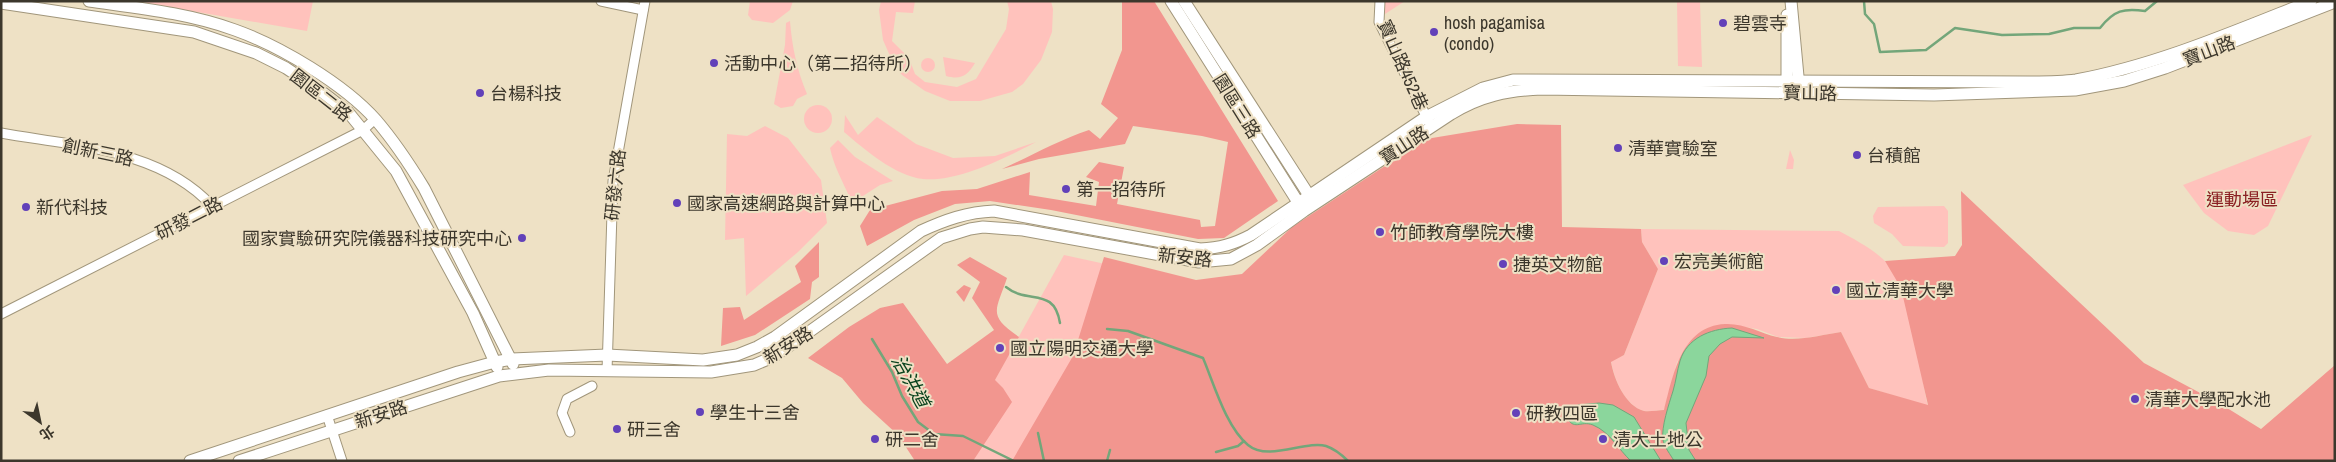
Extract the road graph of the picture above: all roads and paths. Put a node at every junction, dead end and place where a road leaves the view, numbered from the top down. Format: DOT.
graph roads {
  1 [pos="89,1"];
  2 [pos="601,1"];
  3 [pos="1170,1"];
  4 [pos="1184,1"];
  5 [pos="1380,1"];
  6 [pos="1783,1"];
  7 [pos="1791,1"];
  8 [pos="2312,1"];
  9 [pos="2335,2"];
  10 [pos="1,3"];
  11 [pos="22,3"];
  12 [pos="644,6"];
  13 [pos="1799,80"];
  14 [pos="1787,81"];
  15 [pos="2074,85"];
  16 [pos="1786,93"];
  17 [pos="1799,94"];
  18 [pos="375,119"];
  19 [pos="1429,122"];
  20 [pos="364,130"];
  21 [pos="1,133"];
  22 [pos="1312,199"];
  23 [pos="212,206"];
  24 [pos="1301,207"];
  25 [pos="1,314"];
  26 [pos="607,355"];
  27 [pos="512,358"];
  28 [pos="495,362"];
  29 [pos="607,371"];
  30 [pos="516,373"];
  31 [pos="499,376"];
  32 [pos="592,386"];
  33 [pos="327,415"];
  34 [pos="332,430"];
  35 [pos="570,432"];
  36 [pos="190,461"];
  37 [pos="239,461"];
  38 [pos="342,461"];
  1 -- 18 [label="street, 園區二路"];
  2 -- 12 [label="street"];
  3 -- 24 [label="street, 園區三路"];
  4 -- 22 [label="street, 園區三路"];
  5 -- 19 [label="street, 寶山路452巷"];
  6 -- 14 [label="street"];
  7 -- 13 [label="street"];
  8 -- 15 [label="street, 寶山路"];
  9 -- 15 [label="street, 寶山路"];
  10 -- 11 [label="street, 園區二路"];
  11 -- 20 [label="street, 園區二路"];
  12 -- 26 [label="street, 研發六路"];
  13 -- 14 [label="street, 寶山路"];
  13 -- 15 [label="street, 寶山路"];
  13 -- 17 [label="street"];
  14 -- 16 [label="street"];
  14 -- 19 [label="street, 寶山路"];
  15 -- 17 [label="street, 寶山路"];
  16 -- 17 [label="street, 寶山路"];
  16 -- 19 [label="street, 寶山路"];
  18 -- 20 [label="street, 研發二路"];
  18 -- 27 [label="street, 園區二路"];
  19 -- 22 [label="street, 寶山路"];
  20 -- 23 [label="street, 研發二路"];
  20 -- 28 [label="street, 園區二路"];
  21 -- 23 [label="street, 創新三路"];
  22 -- 24 [label="street, 寶山路"];
  23 -- 25 [label="street, 研發二路"];
  24 -- 26 [label="street, 新安路"];
  24 -- 29 [label="street, 新安路"];
  26 -- 27 [label="street, 新安路"];
  26 -- 29 [label="street, 研發六路"];
  27 -- 28 [label="street, 新安路"];
  27 -- 30 [label="street, 園區二路"];
  28 -- 31 [label="street, 園區二路"];
  28 -- 33 [label="street, 新安路"];
  29 -- 30 [label="street, 新安路"];
  30 -- 31 [label="street, 新安路"];
  31 -- 34 [label="street, 新安路"];
  32 -- 35 [label="street"];
  33 -- 34 [label="street"];
  33 -- 36 [label="street, 新安路"];
  34 -- 37 [label="street, 新安路"];
  34 -- 38 [label="street"];
}
